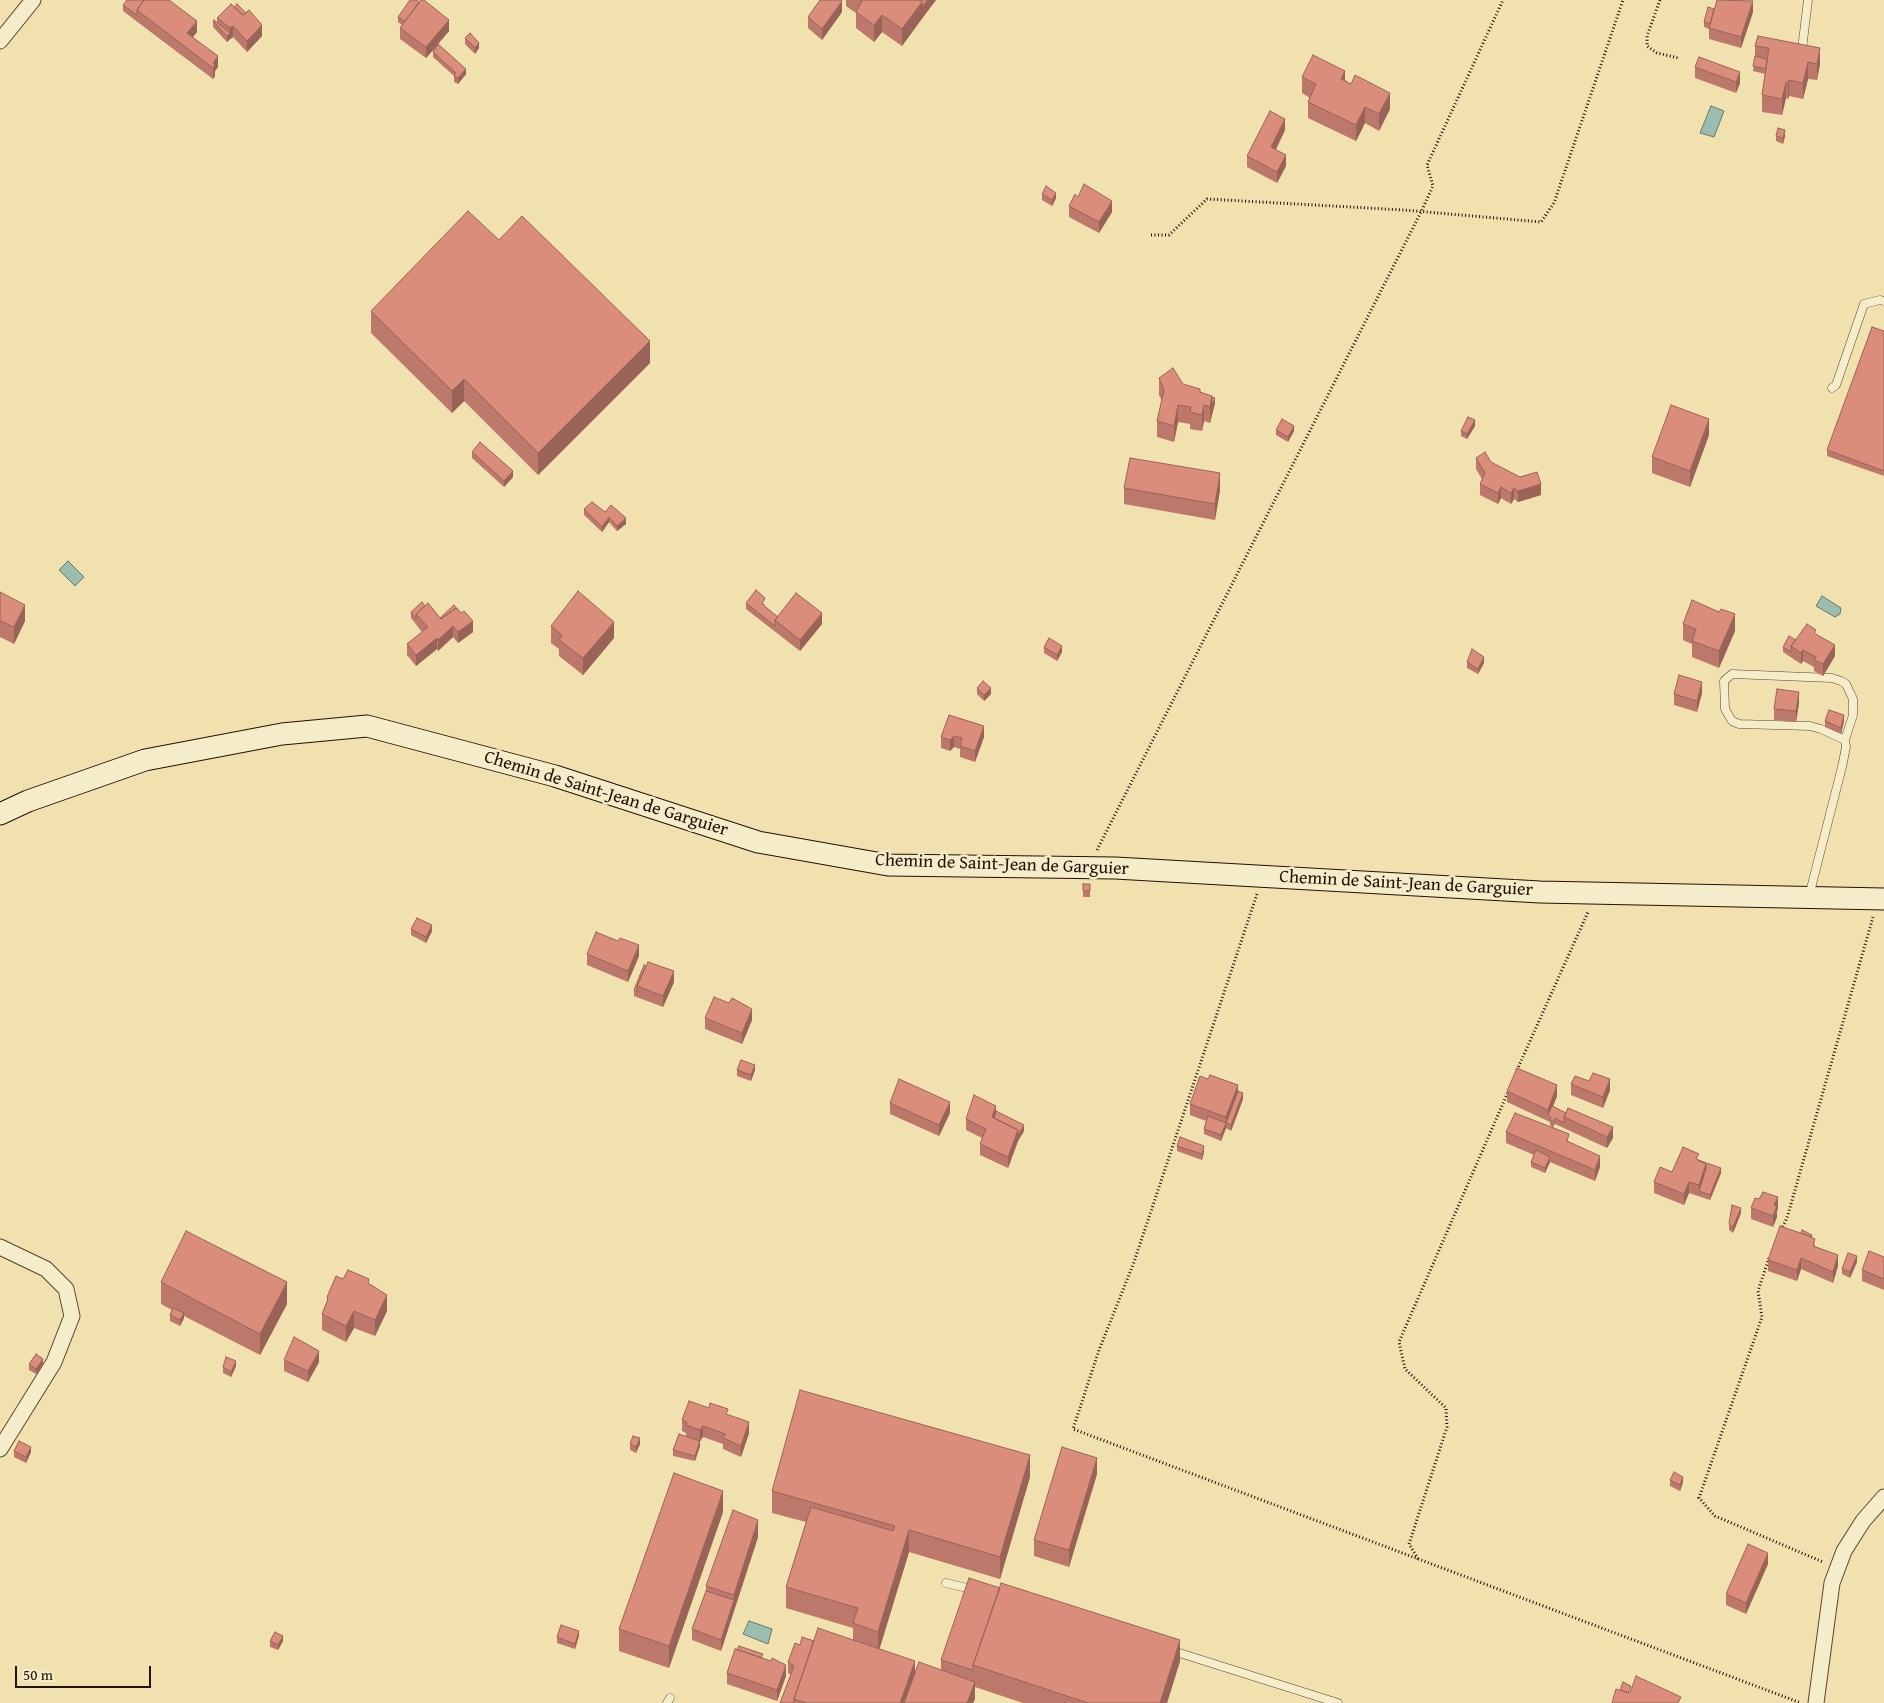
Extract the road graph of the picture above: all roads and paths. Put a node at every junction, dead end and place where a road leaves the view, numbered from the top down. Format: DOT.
graph roads {
  1 [pos="33,0"];
  2 [pos="1503,0"];
  3 [pos="1623,0"];
  4 [pos="1660,0"];
  5 [pos="1808,0"];
  6 [pos="0,41"];
  7 [pos="1802,49"];
  8 [pos="1678,58"];
  9 [pos="1421,212"];
  10 [pos="1151,235"];
  11 [pos="1884,302"];
  12 [pos="1832,388"];
  13 [pos="1845,740"];
  14 [pos="0,814"];
  15 [pos="1087,868"];
  16 [pos="1263,876"];
  17 [pos="1596,893"];
  18 [pos="1808,898"];
  19 [pos="1881,899"];
  20 [pos="1517,1072"];
  21 [pos="1509,1089"];
  22 [pos="1780,1232"];
  23 [pos="0,1247"];
  24 [pos="1770,1254"];
  25 [pos="0,1449"];
  26 [pos="1884,1497"];
  27 [pos="1418,1559"];
  28 [pos="1837,1568"];
  29 [pos="946,1583"];
  30 [pos="980,1591"];
  31 [pos="1158,1646"];
  32 [pos="1338,1703"];
  33 [pos="1802,1703"];
  34 [pos="1816,1703"];
  1 -- 6 [label="street"];
  2 -- 9 [label="path"];
  3 -- 9 [label="path"];
  4 -- 8 [label="path"];
  5 -- 7 [label="lane"];
  9 -- 10 [label="path"];
  9 -- 15 [label="path"];
  11 -- 12 [label="lane"];
  13 -- 13 [label="lane"];
  13 -- 18 [label="lane"];
  14 -- 15 [label="street, Chemin de Saint-Jean de Garguier"];
  15 -- 16 [label="street, Chemin de Saint-Jean de Garguier"];
  16 -- 17 [label="street, Chemin de Saint-Jean de Garguier"];
  16 -- 27 [label="path"];
  17 -- 18 [label="street, Chemin de Saint-Jean de Garguier"];
  17 -- 20 [label="path"];
  18 -- 19 [label="street, Chemin de Saint-Jean de Garguier"];
  19 -- 22 [label="path"];
  21 -- 27 [label="path"];
  23 -- 25 [label="street"];
  24 -- 28 [label="path"];
  26 -- 28 [label="street"];
  27 -- 33 [label="path"];
  28 -- 34 [label="street"];
  29 -- 30 [label="lane"];
  31 -- 32 [label="lane"];
}
